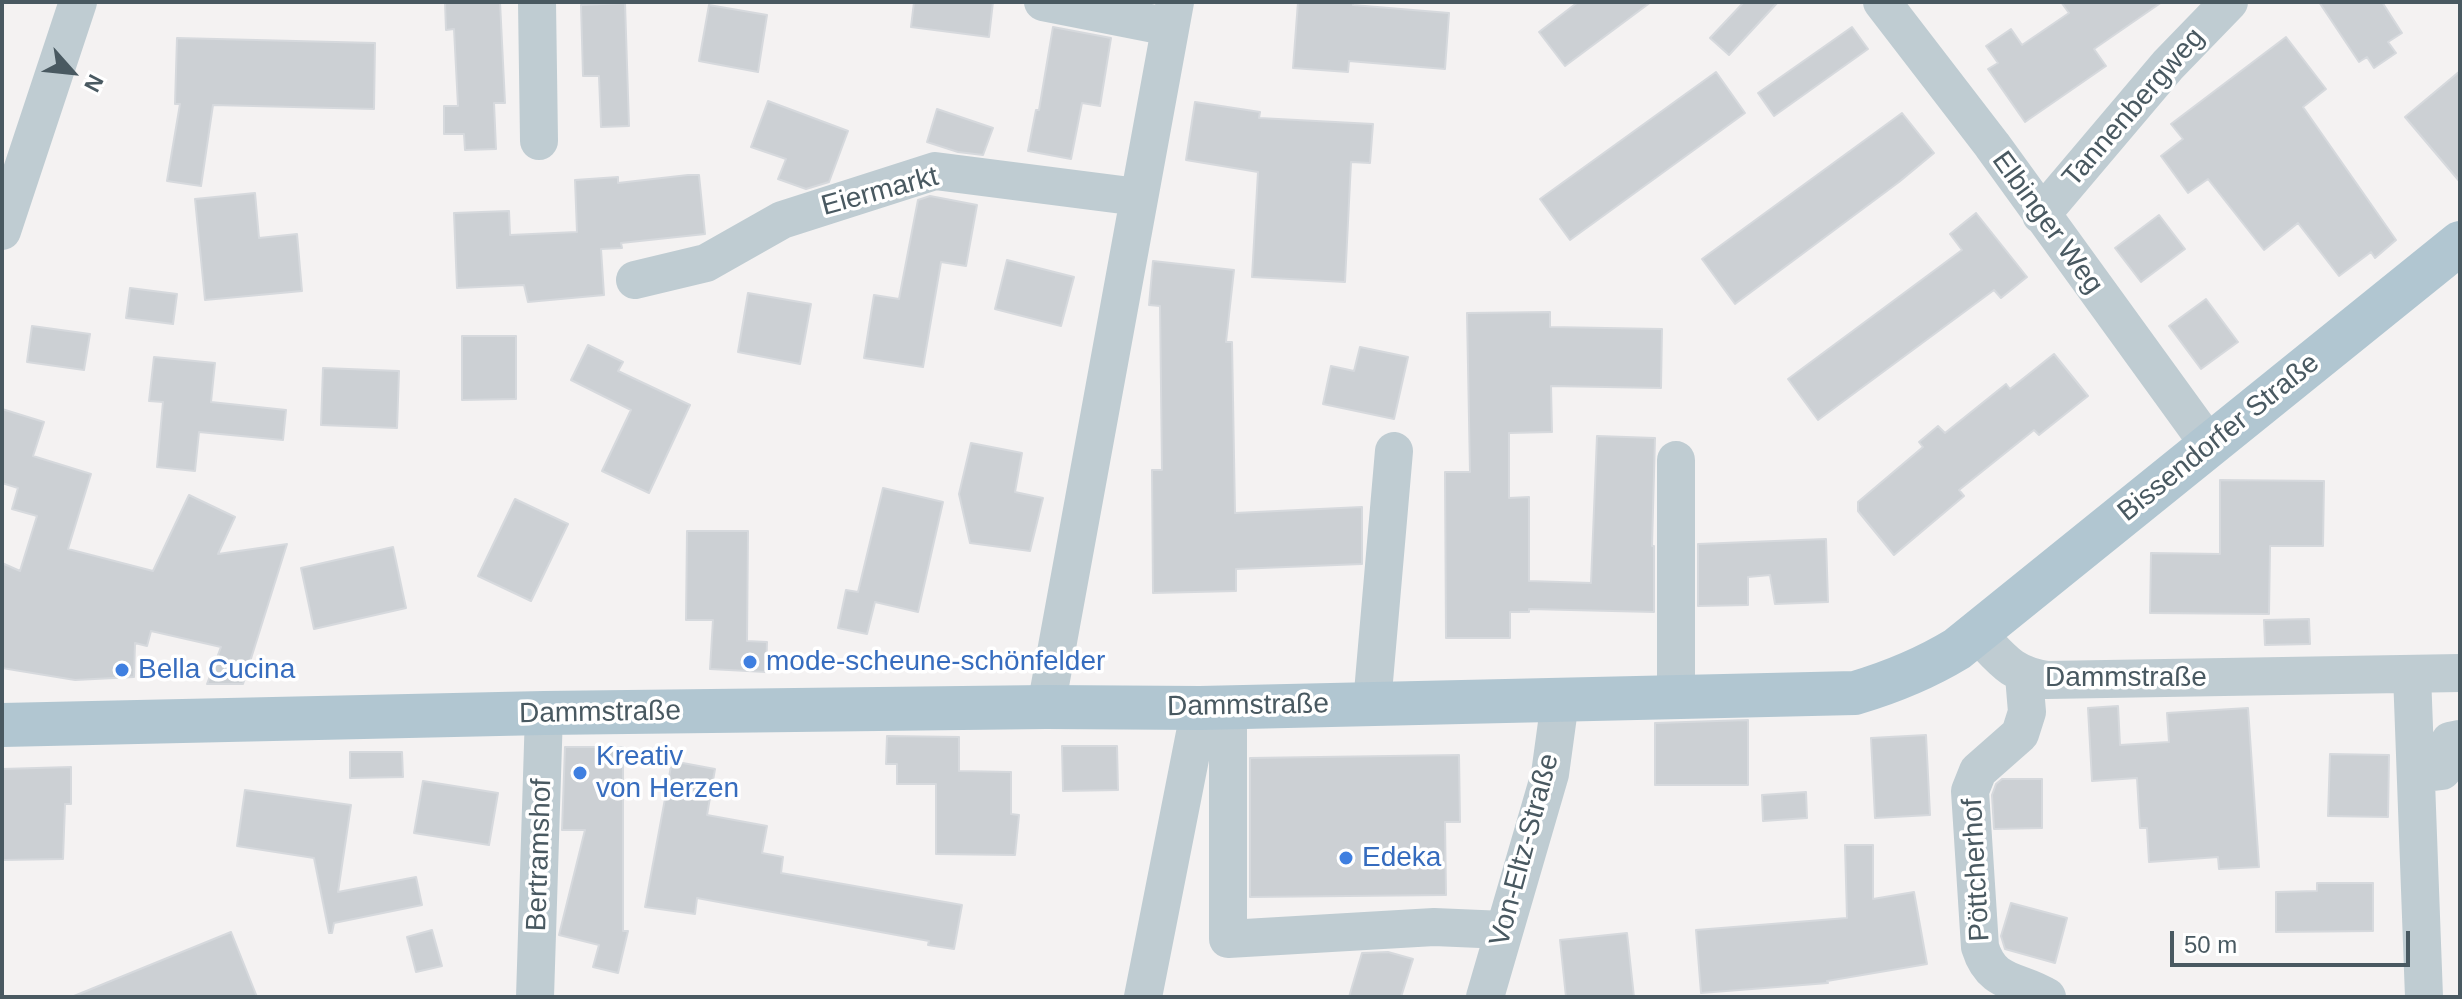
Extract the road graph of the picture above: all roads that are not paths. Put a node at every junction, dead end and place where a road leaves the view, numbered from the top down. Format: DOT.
graph roads {
  1 [pos="78,2"];
  2 [pos="537,2"];
  3 [pos="1043,2"];
  4 [pos="1882,2"];
  5 [pos="2229,2"];
  6 [pos="1172,14"];
  7 [pos="539,141"];
  8 [pos="1138,197"];
  9 [pos="2041,215"];
  10 [pos="2,231"];
  11 [pos="2460,243"];
  12 [pos="635,280"];
  13 [pos="2210,446"];
  14 [pos="1394,451"];
  15 [pos="1676,460"];
  16 [pos="1977,633"];
  17 [pos="2460,673"];
  18 [pos="2412,674"];
  19 [pos="2024,676"];
  20 [pos="1676,699"];
  21 [pos="1560,701"];
  22 [pos="1372,704"];
  23 [pos="1046,707"];
  24 [pos="1214,708"];
  25 [pos="544,713"];
  26 [pos="2,725"];
  27 [pos="2460,739"];
  28 [pos="2417,774"];
  29 [pos="1504,930"];
  30 [pos="535,997"];
  31 [pos="1143,997"];
  32 [pos="1485,997"];
  33 [pos="2047,997"];
  34 [pos="2424,997"];
  1 -- 10 [label="street"];
  2 -- 7 [label="street"];
  3 -- 6 [label="street"];
  4 -- 9 [label="street, Elbinger Weg"];
  5 -- 9 [label="street, Tannenbergweg"];
  6 -- 8 [label="street"];
  8 -- 12 [label="street, Eiermarkt"];
  8 -- 23 [label="street"];
  9 -- 13 [label="street, Elbinger Weg"];
  11 -- 13 [label="main road, Bissendorfer Straße"];
  13 -- 16 [label="main road, Bissendorfer Straße"];
  14 -- 22 [label="street"];
  15 -- 20 [label="street"];
  16 -- 19 [label="street, Dammstraße"];
  16 -- 20 [label="main road, Dammstraße"];
  17 -- 18 [label="street, Dammstraße"];
  18 -- 19 [label="street, Dammstraße"];
  18 -- 28 [label="street"];
  19 -- 33 [label="street, Pöttcherhof"];
  20 -- 21 [label="main road, Dammstraße"];
  21 -- 22 [label="main road, Dammstraße"];
  21 -- 29 [label="street, Von-Eltz-Straße"];
  22 -- 24 [label="main road, Dammstraße"];
  23 -- 24 [label="main road, Dammstraße"];
  23 -- 25 [label="main road, Dammstraße"];
  24 -- 29 [label="street"];
  24 -- 31 [label="street"];
  25 -- 26 [label="main road, Dammstraße"];
  25 -- 30 [label="street, Bertramshof"];
  27 -- 28 [label="street"];
  28 -- 34 [label="street"];
  29 -- 32 [label="street, Von-Eltz-Straße"];
}
